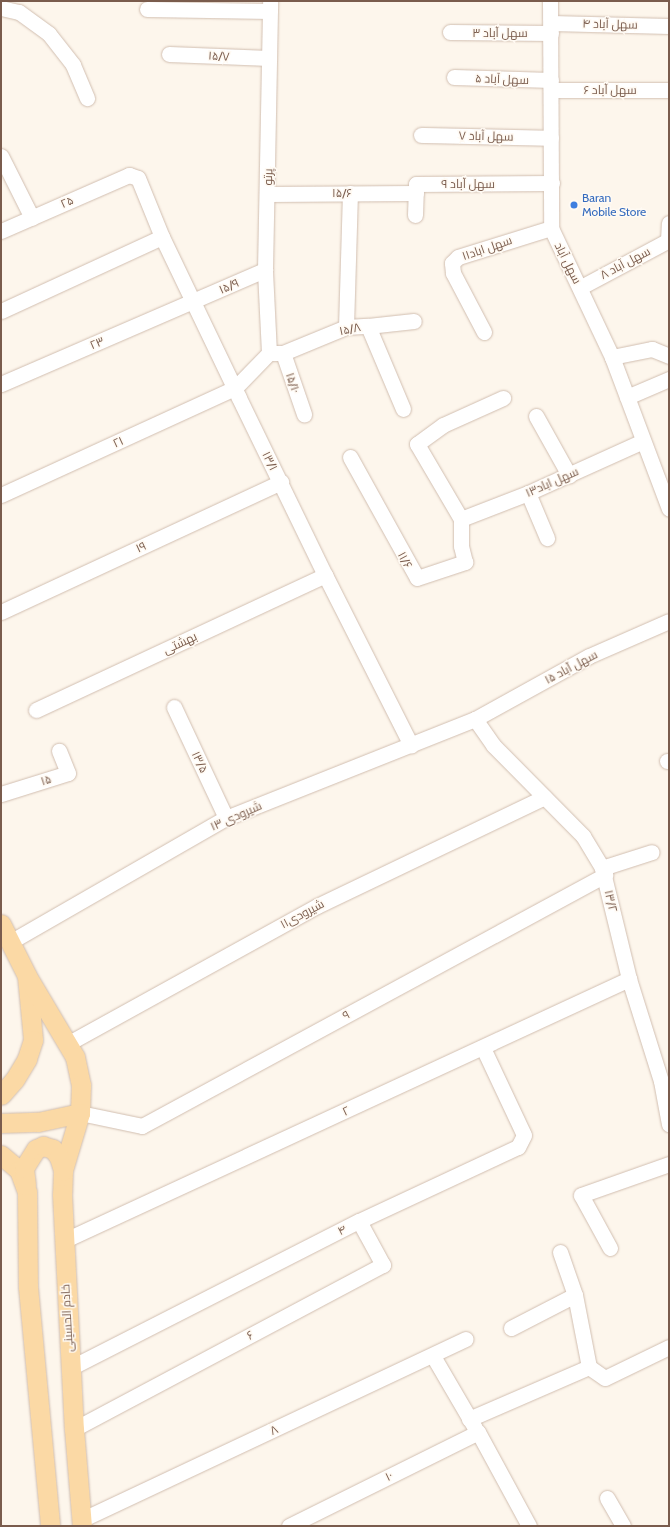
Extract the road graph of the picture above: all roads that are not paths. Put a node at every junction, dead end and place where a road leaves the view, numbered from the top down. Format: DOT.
graph roads {
  1 [pos="550,1"];
  2 [pos="270,6"];
  3 [pos="1,8"];
  4 [pos="147,9"];
  5 [pos="669,26"];
  6 [pos="551,28"];
  7 [pos="450,32"];
  8 [pos="169,54"];
  9 [pos="269,58"];
  10 [pos="454,77"];
  11 [pos="551,85"];
  12 [pos="669,90"];
  13 [pos="88,98"];
  14 [pos="421,135"];
  15 [pos="551,138"];
  16 [pos="1,156"];
  17 [pos="134,175"];
  18 [pos="552,183"];
  19 [pos="350,193"];
  20 [pos="416,193"];
  21 [pos="268,194"];
  22 [pos="415,215"];
  23 [pos="32,218"];
  24 [pos="669,223"];
  25 [pos="551,228"];
  26 [pos="1,231"];
  27 [pos="162,237"];
  28 [pos="668,240"];
  29 [pos="265,270"];
  30 [pos="581,287"];
  31 [pos="194,302"];
  32 [pos="1,311"];
  33 [pos="414,321"];
  34 [pos="368,326"];
  35 [pos="346,327"];
  36 [pos="484,332"];
  37 [pos="276,353"];
  38 [pos="669,356"];
  39 [pos="612,357"];
  40 [pos="669,379"];
  41 [pos="1,384"];
  42 [pos="235,388"];
  43 [pos="627,397"];
  44 [pos="503,398"];
  45 [pos="404,409"];
  46 [pos="304,414"];
  47 [pos="536,416"];
  48 [pos="643,441"];
  49 [pos="350,457"];
  50 [pos="568,475"];
  51 [pos="281,482"];
  52 [pos="528,493"];
  53 [pos="1,495"];
  54 [pos="669,509"];
  55 [pos="460,519"];
  56 [pos="547,538"];
  57 [pos="325,576"];
  58 [pos="1,612"];
  59 [pos="669,621"];
  60 [pos="174,706"];
  61 [pos="36,710"];
  62 [pos="475,719"];
  63 [pos="411,745"];
  64 [pos="59,751"];
  65 [pos="1,794"];
  66 [pos="544,797"];
  67 [pos="226,818"];
  68 [pos="652,852"];
  69 [pos="604,872"];
  70 [pos="1,924"];
  71 [pos="10,942"];
  72 [pos="27,976"];
  73 [pos="629,979"];
  74 [pos="67,1044"];
  75 [pos="483,1048"];
  76 [pos="665,1079"];
  77 [pos="1,1095"];
  78 [pos="80,1113"];
  79 [pos="1,1123"];
  80 [pos="669,1124"];
  81 [pos="1,1155"];
  82 [pos="669,1164"];
  83 [pos="62,1170"];
  84 [pos="27,1192"];
  85 [pos="360,1221"];
  86 [pos="63,1241"];
  87 [pos="610,1248"];
  88 [pos="560,1252"];
  89 [pos="575,1295"];
  90 [pos="511,1328"];
  91 [pos="466,1339"];
  92 [pos="669,1347"];
  93 [pos="433,1356"];
  94 [pos="589,1367"];
  95 [pos="70,1368"];
  96 [pos="469,1419"];
  97 [pos="74,1429"];
  98 [pos="481,1438"];
  99 [pos="607,1498"];
  100 [pos="82,1523"];
  101 [pos="50,1526"];
  102 [pos="289,1526"];
  103 [pos="529,1526"];
  104 [pos="623,1526"];
  1 -- 6 [label="street, سهل آباد"];
  2 -- 4 [label="street"];
  2 -- 9 [label="street, پرتو"];
  3 -- 13 [label="street"];
  5 -- 6 [label="street, سهل آباد ۴"];
  6 -- 7 [label="street, سهل آباد ۳"];
  6 -- 11 [label="street, سهل آباد"];
  8 -- 9 [label="street, ۱۵/۷"];
  9 -- 21 [label="street, پرتو"];
  10 -- 11 [label="street, سهل آباد ۵"];
  11 -- 12 [label="street, سهل آباد ۶"];
  11 -- 15 [label="street, سهل آباد"];
  14 -- 15 [label="street, سهل آباد ۷"];
  15 -- 18 [label="street, سهل آباد"];
  16 -- 23 [label="street"];
  17 -- 23 [label="street, ۲۵"];
  17 -- 27 [label="street, ۱۳/۱"];
  18 -- 20 [label="street, سهل آباد ۹"];
  18 -- 25 [label="street, سهل آباد"];
  19 -- 20 [label="street, ۱۵/۶"];
  19 -- 21 [label="street, ۱۵/۶"];
  19 -- 35 [label="street"];
  20 -- 22 [label="street"];
  21 -- 29 [label="street, پرتو"];
  23 -- 26 [label="street, ۲۵"];
  24 -- 28 [label="street"];
  25 -- 30 [label="street, سهل آباد"];
  25 -- 36 [label="street, سهل اباد۱۱"];
  27 -- 31 [label="street, ۱۳/۱"];
  27 -- 32 [label="street"];
  28 -- 30 [label="street, سهل آباد ۸"];
  29 -- 31 [label="street, ۱۵/۹"];
  29 -- 37 [label="street, پرتو"];
  30 -- 39 [label="street, سهل آباد"];
  31 -- 41 [label="street, ۲۳"];
  31 -- 42 [label="street, ۱۳/۱"];
  33 -- 34 [label="street"];
  34 -- 35 [label="street, ۱۵/۸"];
  34 -- 45 [label="street, ۱۵/۸"];
  35 -- 37 [label="street, ۱۵/۸"];
  37 -- 42 [label="street"];
  37 -- 46 [label="street, ۱۵/۱۰"];
  38 -- 39 [label="street"];
  39 -- 43 [label="street, سهل آباد"];
  40 -- 43 [label="street"];
  42 -- 51 [label="street, ۱۳/۱"];
  42 -- 53 [label="street, ۲۱"];
  43 -- 48 [label="street, سهل آباد"];
  44 -- 55 [label="street"];
  47 -- 50 [label="street"];
  48 -- 50 [label="street, سهل اباد۱۳"];
  48 -- 54 [label="street, سهل آباد"];
  49 -- 55 [label="street, ۱۱/۶"];
  50 -- 52 [label="street, سهل اباد۱۳"];
  51 -- 57 [label="street, ۱۳/۱"];
  51 -- 58 [label="street, ۱۹"];
  52 -- 55 [label="street, سهل اباد۱۳"];
  52 -- 56 [label="street"];
  57 -- 61 [label="street, بهشتی"];
  57 -- 63 [label="street, ۱۳/۱"];
  59 -- 62 [label="street, سهل آباد ۱۵"];
  60 -- 67 [label="street, ۱۳/۵"];
  62 -- 63 [label="street, شیرودی ۱۳"];
  62 -- 66 [label="street, ۱۳/۲"];
  63 -- 67 [label="street, شیرودی ۱۳"];
  64 -- 65 [label="street, ۱۵"];
  66 -- 69 [label="street, ۱۳/۲"];
  66 -- 74 [label="street, ۱۱شیرودی"];
  67 -- 71 [label="street, شیرودی ۱۳"];
  68 -- 69 [label="street, ۹"];
  69 -- 73 [label="street, ۱۳/۲"];
  69 -- 78 [label="street, ۹"];
  70 -- 71 [label="main road, خادم الحسینی"];
  71 -- 72 [label="main road, خادم الحسینی"];
  72 -- 74 [label="main road, خادم الحسینی"];
  72 -- 77 [label="main road"];
  73 -- 75 [label="street, ۲"];
  73 -- 76 [label="street, ۱۳/۲"];
  74 -- 78 [label="main road, خادم الحسینی"];
  75 -- 85 [label="street, ۴"];
  75 -- 86 [label="street, ۲"];
  76 -- 80 [label="street, ۱۳/۲"];
  78 -- 79 [label="main road"];
  78 -- 83 [label="main road, خادم الحسینی"];
  81 -- 84 [label="main road"];
  82 -- 87 [label="street"];
  83 -- 84 [label="main road"];
  83 -- 86 [label="main road, خادم الحسینی"];
  84 -- 101 [label="main road"];
  85 -- 95 [label="street, ۴"];
  85 -- 97 [label="street, ۶"];
  86 -- 95 [label="main road, خادم الحسینی"];
  88 -- 89 [label="street"];
  89 -- 90 [label="street"];
  89 -- 94 [label="street"];
  91 -- 93 [label="street, ۸"];
  92 -- 94 [label="street"];
  93 -- 96 [label="street"];
  93 -- 100 [label="street, ۸"];
  94 -- 96 [label="street"];
  95 -- 97 [label="main road, خادم الحسینی"];
  96 -- 98 [label="street"];
  97 -- 100 [label="main road, خادم الحسینی"];
  98 -- 102 [label="street, ۱۰"];
  98 -- 103 [label="street"];
  99 -- 104 [label="street"];
}
